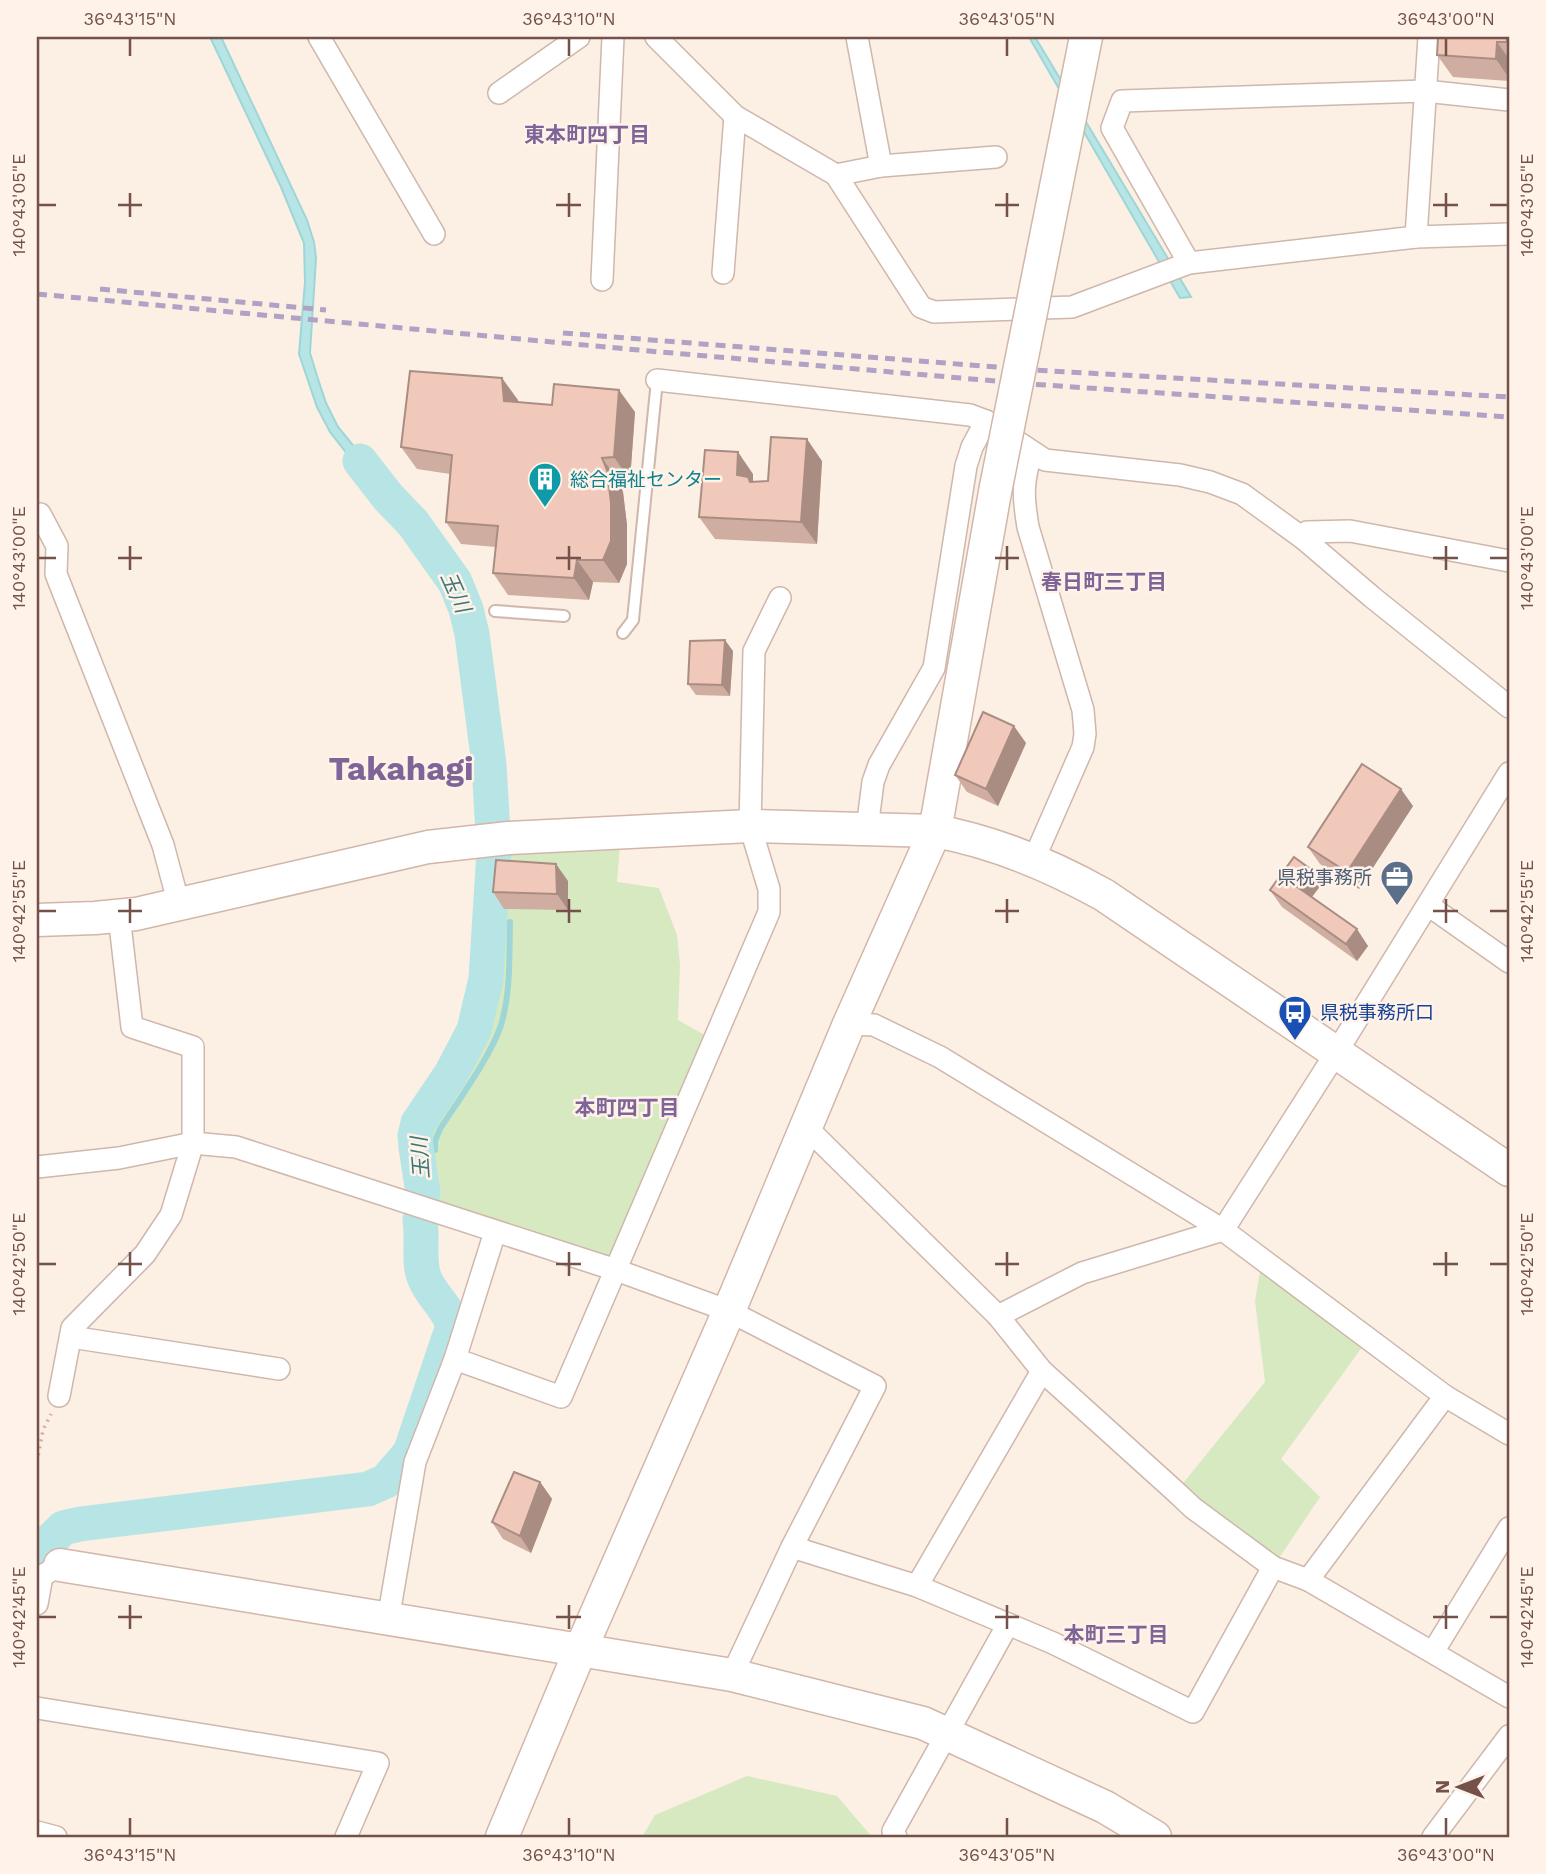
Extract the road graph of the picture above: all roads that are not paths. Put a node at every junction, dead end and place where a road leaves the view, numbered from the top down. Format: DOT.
graph roads {
  1 [pos="319,37"];
  2 [pos="579,37"];
  3 [pos="613,37"];
  4 [pos="656,37"];
  5 [pos="857,37"];
  6 [pos="1086,37"];
  7 [pos="1429,37"];
  8 [pos="1425,91"];
  9 [pos="499,93"];
  10 [pos="1509,100"];
  11 [pos="735,116"];
  12 [pos="996,157"];
  13 [pos="881,166"];
  14 [pos="836,175"];
  15 [pos="434,234"];
  16 [pos="1509,234"];
  17 [pos="1416,237"];
  18 [pos="1189,263"];
  19 [pos="723,273"];
  20 [pos="602,280"];
  21 [pos="657,380"];
  22 [pos="986,421"];
  23 [pos="1032,452"];
  24 [pos="37,514"];
  25 [pos="1304,539"];
  26 [pos="1509,561"];
  27 [pos="780,598"];
  28 [pos="495,611"];
  29 [pos="564,616"];
  30 [pos="623,633"];
  31 [pos="1509,707"];
  32 [pos="1509,773"];
  33 [pos="750,826"];
  34 [pos="867,829"];
  35 [pos="935,831"];
  36 [pos="1034,859"];
  37 [pos="179,905"];
  38 [pos="1427,905"];
  39 [pos="119,916"];
  40 [pos="37,920"];
  41 [pos="1509,962"];
  42 [pos="849,1024"];
  43 [pos="1336,1053"];
  44 [pos="807,1127"];
  45 [pos="193,1143"];
  46 [pos="37,1167"];
  47 [pos="1509,1170"];
  48 [pos="1223,1230"];
  49 [pos="495,1232"];
  50 [pos="616,1270"];
  51 [pos="729,1311"];
  52 [pos="998,1316"];
  53 [pos="71,1337"];
  54 [pos="455,1359"];
  55 [pos="279,1369"];
  56 [pos="1042,1371"];
  57 [pos="59,1396"];
  58 [pos="1445,1396"];
  59 [pos="1509,1434"];
  60 [pos="1509,1528"];
  61 [pos="792,1547"];
  62 [pos="60,1565"];
  63 [pos="1273,1567"];
  64 [pos="1308,1580"];
  65 [pos="917,1586"];
  66 [pos="37,1604"];
  67 [pos="388,1620"];
  68 [pos="1008,1625"];
  69 [pos="580,1651"];
  70 [pos="1433,1652"];
  71 [pos="732,1675"];
  72 [pos="1509,1697"];
  73 [pos="37,1708"];
  74 [pos="946,1734"];
  75 [pos="1509,1736"];
  76 [pos="37,1832"];
  77 [pos="350,1836"];
  78 [pos="56,1837"];
  79 [pos="502,1837"];
  80 [pos="896,1837"];
  81 [pos="1155,1837"];
  82 [pos="1433,1837"];
  1 -- 15 [label="street"];
  2 -- 9 [label="street"];
  3 -- 20 [label="street"];
  4 -- 11 [label="street"];
  5 -- 13 [label="street"];
  6 -- 35 [label="street, bridge"];
  7 -- 8 [label="street"];
  8 -- 10 [label="street"];
  8 -- 17 [label="street"];
  8 -- 18 [label="street"];
  11 -- 14 [label="street"];
  11 -- 19 [label="street"];
  12 -- 13 [label="street"];
  13 -- 14 [label="street"];
  14 -- 18 [label="street"];
  16 -- 17 [label="street"];
  17 -- 18 [label="street"];
  21 -- 22 [label="street"];
  21 -- 30 [label="lane"];
  22 -- 23 [label="street"];
  22 -- 34 [label="street"];
  23 -- 25 [label="street"];
  23 -- 36 [label="street"];
  24 -- 37 [label="street"];
  25 -- 26 [label="street"];
  25 -- 31 [label="street"];
  27 -- 33 [label="street"];
  28 -- 29 [label="lane"];
  32 -- 38 [label="street"];
  33 -- 34 [label="street"];
  33 -- 37 [label="street"];
  33 -- 50 [label="street"];
  34 -- 35 [label="street"];
  35 -- 36 [label="street"];
  35 -- 42 [label="street"];
  36 -- 43 [label="street"];
  37 -- 39 [label="street"];
  38 -- 41 [label="street"];
  38 -- 43 [label="street"];
  39 -- 40 [label="street"];
  39 -- 45 [label="street"];
  42 -- 44 [label="street"];
  42 -- 48 [label="street"];
  43 -- 47 [label="street"];
  43 -- 48 [label="street"];
  44 -- 51 [label="street"];
  44 -- 52 [label="street"];
  45 -- 46 [label="street"];
  45 -- 49 [label="street"];
  45 -- 53 [label="street"];
  48 -- 52 [label="street"];
  48 -- 58 [label="street"];
  49 -- 50 [label="street"];
  49 -- 54 [label="street"];
  50 -- 51 [label="street"];
  50 -- 54 [label="street"];
  51 -- 61 [label="street"];
  51 -- 69 [label="street"];
  52 -- 56 [label="street"];
  53 -- 55 [label="street"];
  53 -- 57 [label="street"];
  54 -- 67 [label="street"];
  56 -- 63 [label="street"];
  56 -- 65 [label="street"];
  58 -- 59 [label="street"];
  58 -- 64 [label="street"];
  60 -- 70 [label="street"];
  61 -- 65 [label="street"];
  61 -- 71 [label="street"];
  62 -- 66 [label="street"];
  62 -- 67 [label="street"];
  63 -- 64 [label="street"];
  63 -- 68 [label="street"];
  64 -- 70 [label="street"];
  65 -- 68 [label="street"];
  67 -- 69 [label="street"];
  68 -- 74 [label="street"];
  69 -- 71 [label="street"];
  69 -- 79 [label="street"];
  70 -- 72 [label="street"];
  71 -- 74 [label="street"];
  73 -- 77 [label="street"];
  74 -- 80 [label="street"];
  74 -- 81 [label="street"];
  75 -- 82 [label="street"];
  76 -- 78 [label="street"];
}
